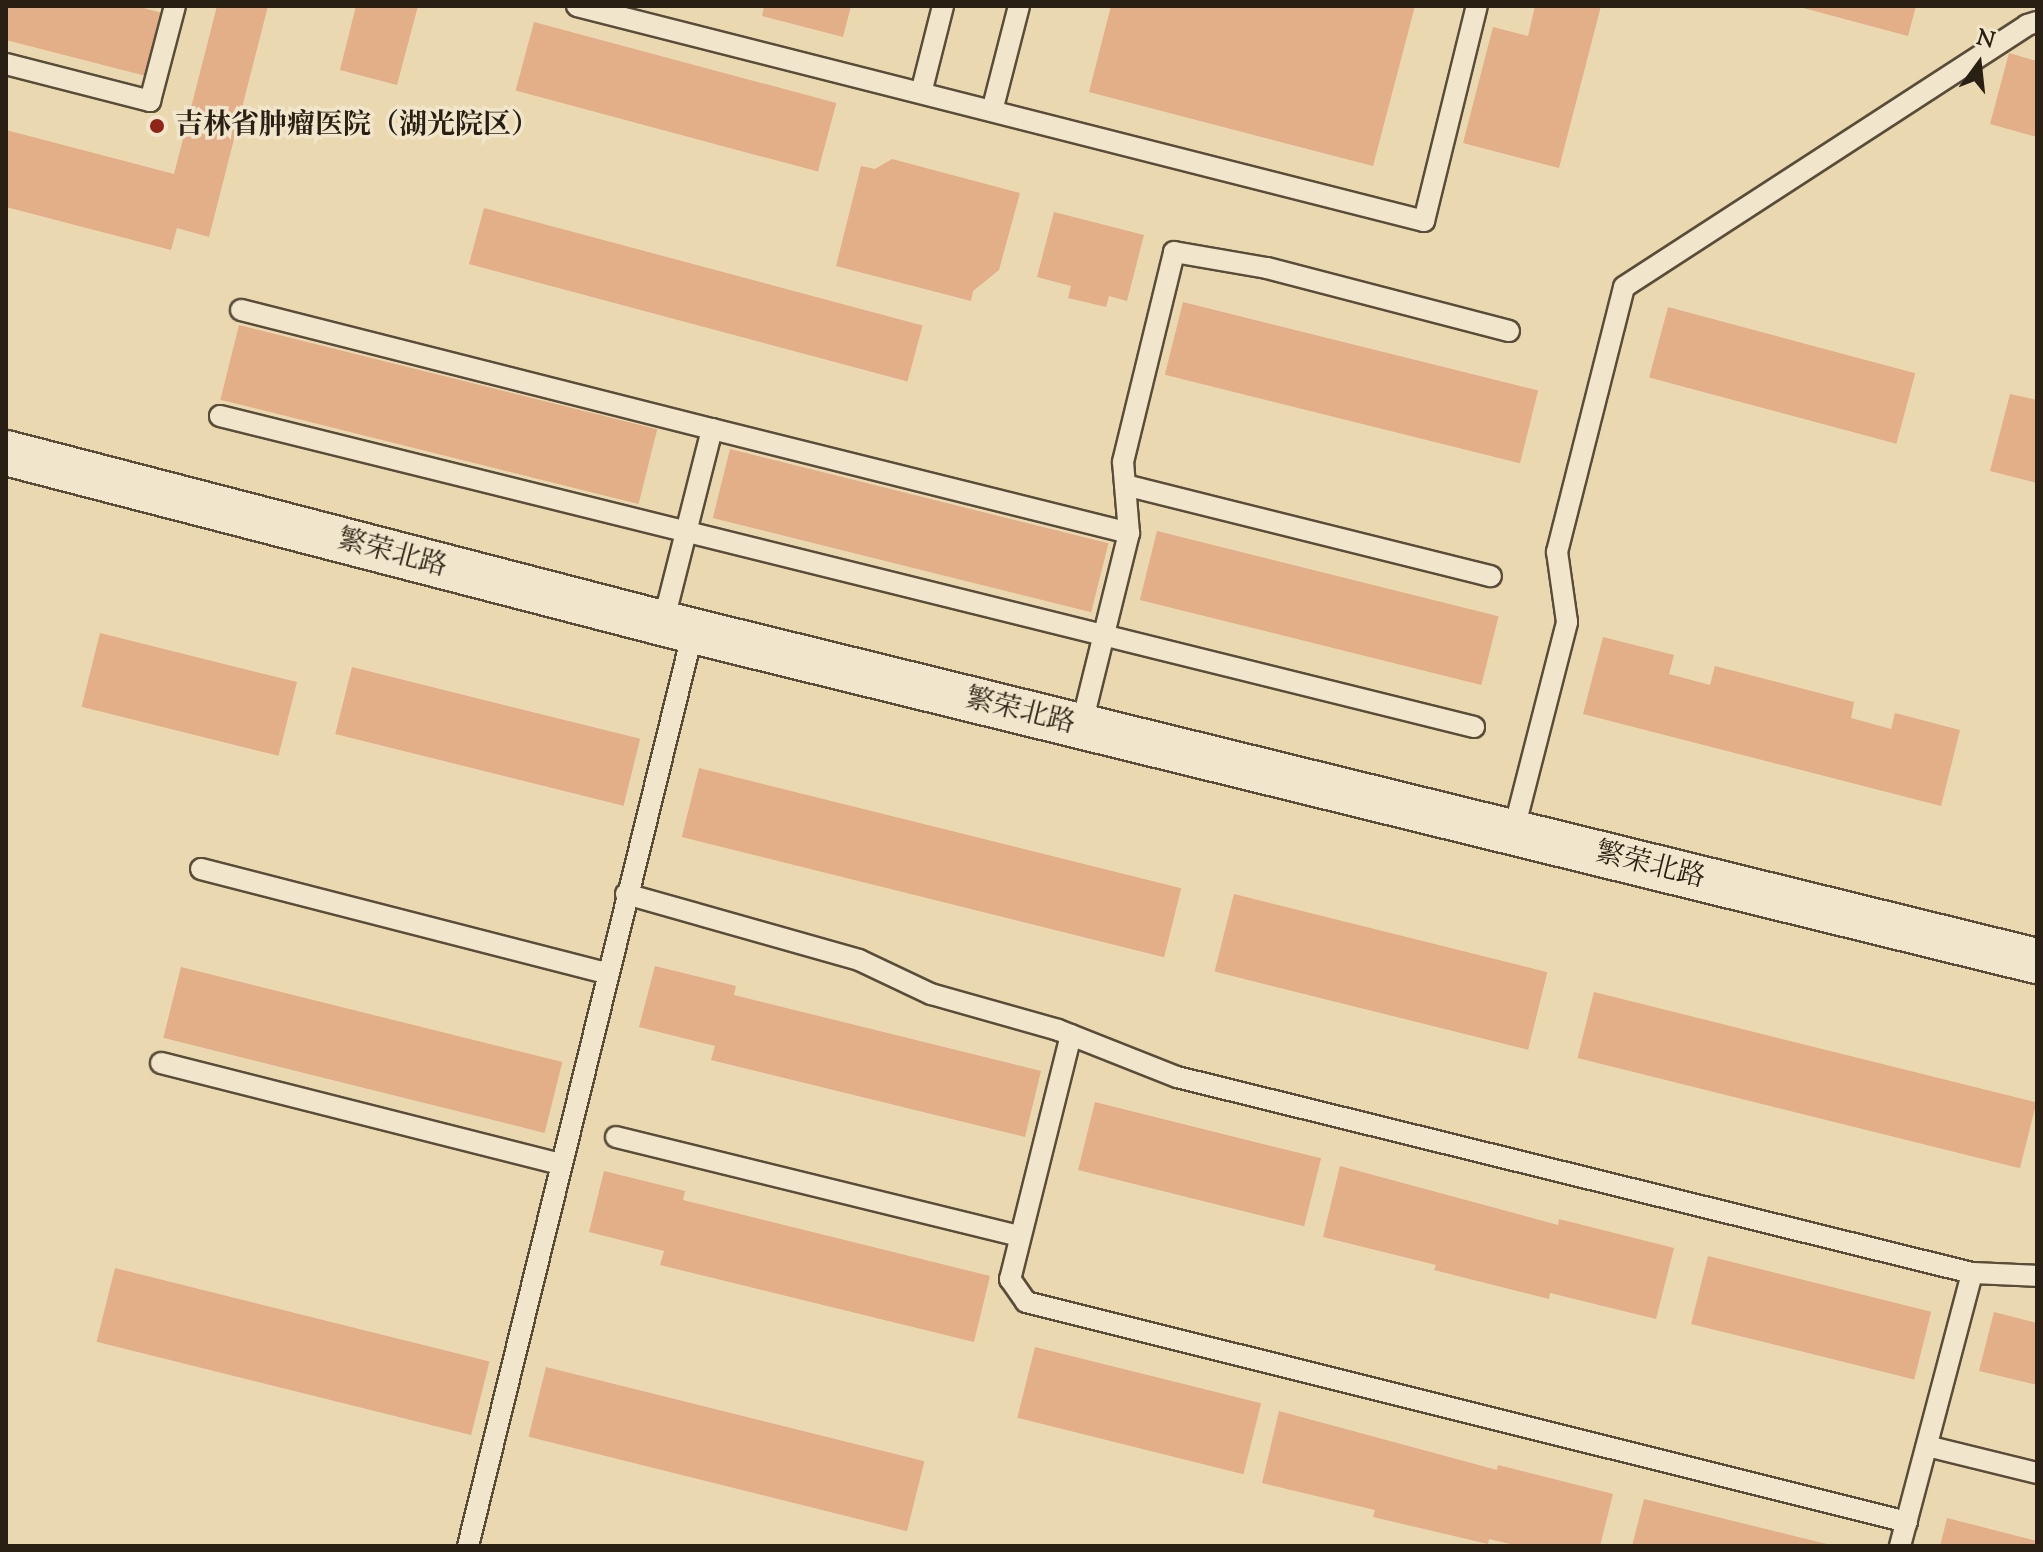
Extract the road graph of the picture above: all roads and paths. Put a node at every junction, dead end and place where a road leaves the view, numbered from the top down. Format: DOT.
graph roads {
  1 [pos="175,6"];
  2 [pos="577,6"];
  3 [pos="943,6"];
  4 [pos="1019,6"];
  5 [pos="1477,6"];
  6 [pos="2037,22"];
  7 [pos="6,64"];
  8 [pos="921,93"];
  9 [pos="992,111"];
  10 [pos="241,310"];
  11 [pos="1509,331"];
  12 [pos="220,416"];
  13 [pos="712,429"];
  14 [pos="6,453"];
  15 [pos="1125,485"];
  16 [pos="686,532"];
  17 [pos="1129,533"];
  18 [pos="1491,576"];
  19 [pos="678,627"];
  20 [pos="1104,635"];
  21 [pos="1081,727"];
  22 [pos="1474,727"];
  23 [pos="1513,833"];
  24 [pos="201,869"];
  25 [pos="626,894"];
  26 [pos="2037,961"];
  27 [pos="607,973"];
  28 [pos="1071,1035"];
  29 [pos="161,1063"];
  30 [pos="616,1137"];
  31 [pos="561,1164"];
  32 [pos="1020,1236"];
  33 [pos="1972,1273"];
  34 [pos="2037,1276"];
  35 [pos="1927,1446"];
  36 [pos="2037,1473"];
  37 [pos="1907,1522"];
  38 [pos="468,1546"];
  39 [pos="1900,1546"];
  1 -- 7 [label="lane"];
  2 -- 8 [label="lane"];
  3 -- 8 [label="lane"];
  4 -- 9 [label="lane"];
  5 -- 9 [label="lane"];
  6 -- 23 [label="lane"];
  8 -- 9 [label="lane"];
  10 -- 13 [label="lane"];
  11 -- 15 [label="lane"];
  12 -- 16 [label="lane"];
  13 -- 16 [label="lane"];
  13 -- 17 [label="lane"];
  14 -- 19 [label="street, 繁荣北路"];
  15 -- 17 [label="lane"];
  15 -- 18 [label="lane"];
  16 -- 19 [label="lane"];
  16 -- 20 [label="lane"];
  17 -- 20 [label="lane"];
  19 -- 21 [label="street, 繁荣北路"];
  19 -- 25 [label="lane"];
  20 -- 21 [label="lane"];
  20 -- 22 [label="lane"];
  21 -- 23 [label="street, 繁荣北路"];
  23 -- 26 [label="street, 繁荣北路"];
  24 -- 27 [label="lane"];
  25 -- 27 [label="lane"];
  25 -- 28 [label="lane"];
  27 -- 31 [label="lane"];
  28 -- 32 [label="lane"];
  28 -- 33 [label="lane"];
  29 -- 31 [label="lane"];
  30 -- 32 [label="lane"];
  31 -- 38 [label="lane"];
  32 -- 37 [label="lane"];
  33 -- 34 [label="lane"];
  33 -- 35 [label="lane"];
  35 -- 36 [label="lane"];
  35 -- 37 [label="lane"];
  37 -- 39 [label="lane"];
}
